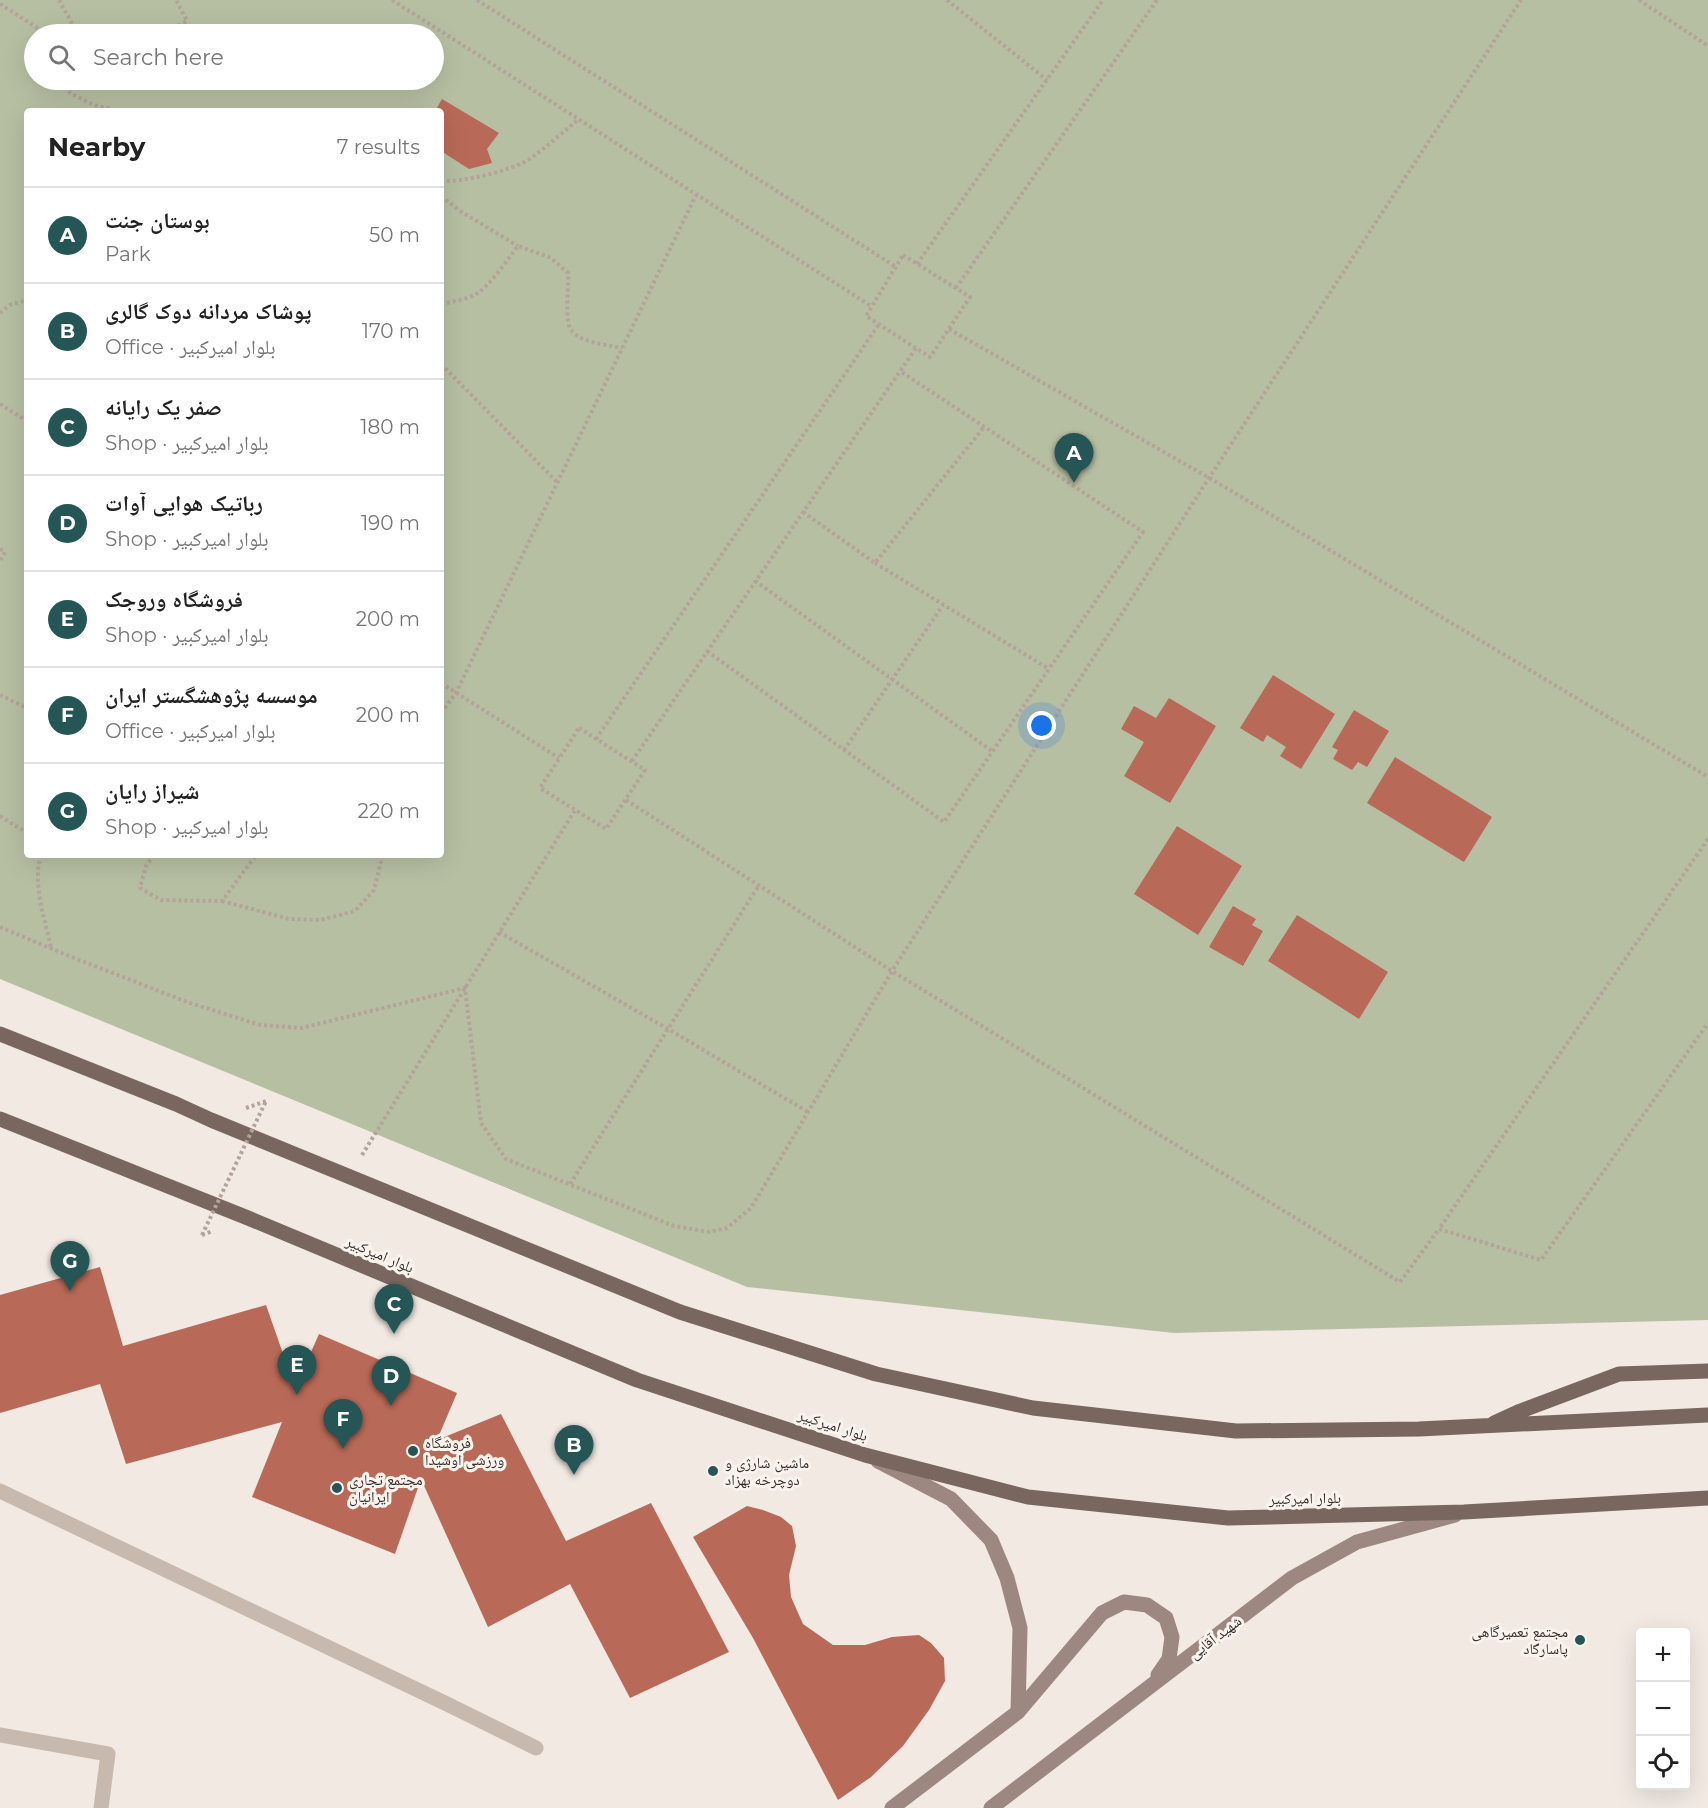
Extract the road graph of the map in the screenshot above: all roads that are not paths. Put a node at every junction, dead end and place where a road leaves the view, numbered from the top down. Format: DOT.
graph roads {
  1 [pos="0,1034"];
  2 [pos="0,1119"];
  3 [pos="1708,1371"];
  4 [pos="1708,1416"];
  5 [pos="1489,1426"];
  6 [pos="865,1455"];
  7 [pos="0,1491"];
  8 [pos="1708,1498"];
  9 [pos="1464,1512"];
  10 [pos="1151,1685"];
  11 [pos="1018,1712"];
  12 [pos="0,1735"];
  13 [pos="536,1748"];
  14 [pos="100,1808"];
  15 [pos="892,1808"];
  16 [pos="991,1808"];
  1 -- 5 [label="main road"];
  2 -- 6 [label="main road, بلوار امیرکبیر"];
  3 -- 5 [label="main road"];
  4 -- 5 [label="main road"];
  6 -- 9 [label="main road, بلوار امیرکبیر"];
  6 -- 11 [label="main road"];
  7 -- 13 [label="street"];
  8 -- 9 [label="main road, بلوار امیرکبیر"];
  9 -- 10 [label="main road, شهید آقایی"];
  10 -- 11 [label="main road"];
  10 -- 16 [label="main road, شهید آقایی"];
  11 -- 15 [label="main road"];
  12 -- 14 [label="street"];
}
